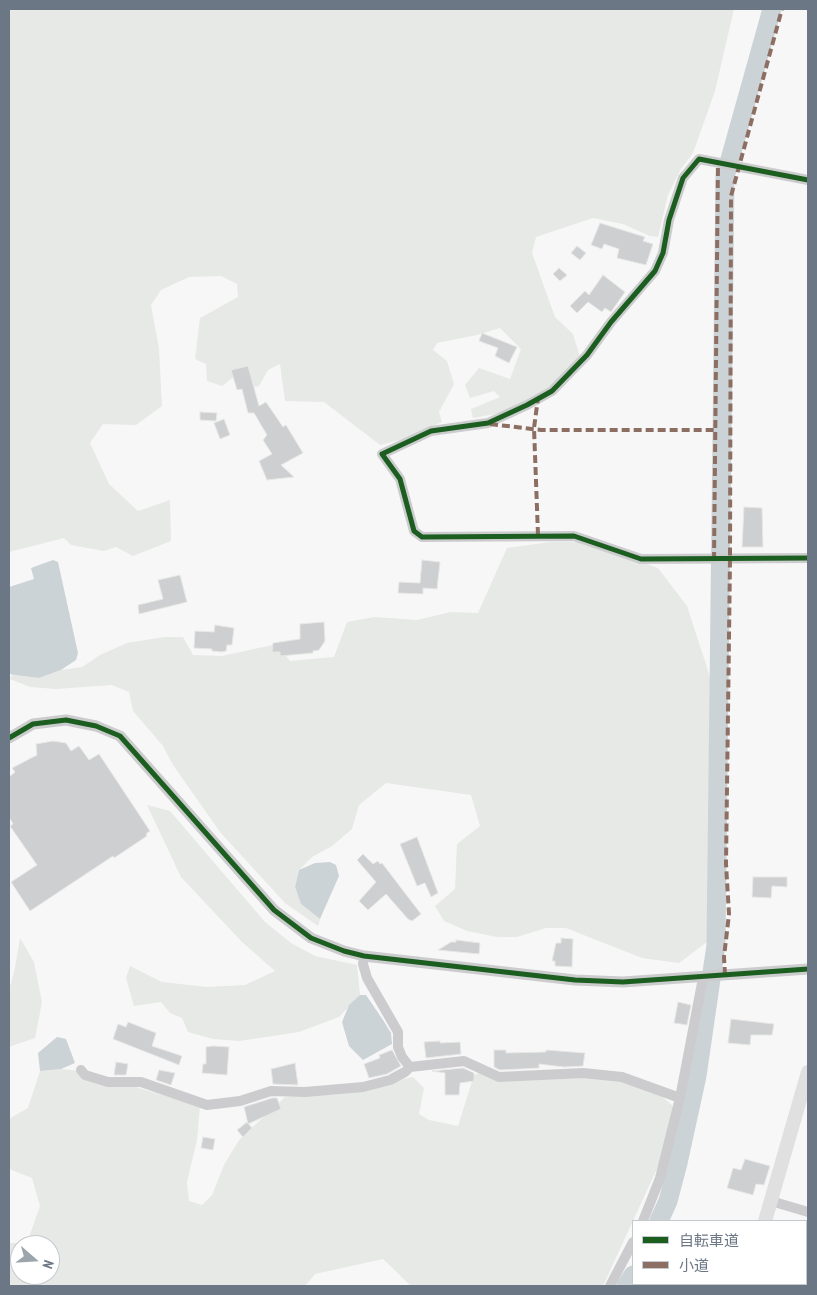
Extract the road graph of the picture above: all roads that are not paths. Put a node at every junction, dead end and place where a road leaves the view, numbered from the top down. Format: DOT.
graph roads {
  1 [pos="808,180"];
  2 [pos="808,558"];
  3 [pos="9,738"];
  4 [pos="364,956"];
  5 [pos="808,969"];
  6 [pos="706,977"];
  7 [pos="410,1067"];
  8 [pos="81,1070"];
  9 [pos="808,1072"];
  10 [pos="680,1098"];
  11 [pos="771,1201"];
  12 [pos="808,1212"];
  13 [pos="643,1220"];
  14 [pos="765,1220"];
  15 [pos="632,1244"];
  16 [pos="610,1286"];
  1 -- 2 [label="street"];
  3 -- 4 [label="street"];
  4 -- 6 [label="street"];
  4 -- 7 [label="street"];
  5 -- 6 [label="street"];
  6 -- 10 [label="street"];
  7 -- 8 [label="street"];
  7 -- 10 [label="street"];
  9 -- 11 [label="main road"];
  10 -- 13 [label="street"];
  11 -- 12 [label="street"];
  11 -- 14 [label="main road"];
  15 -- 16 [label="street"];
}
